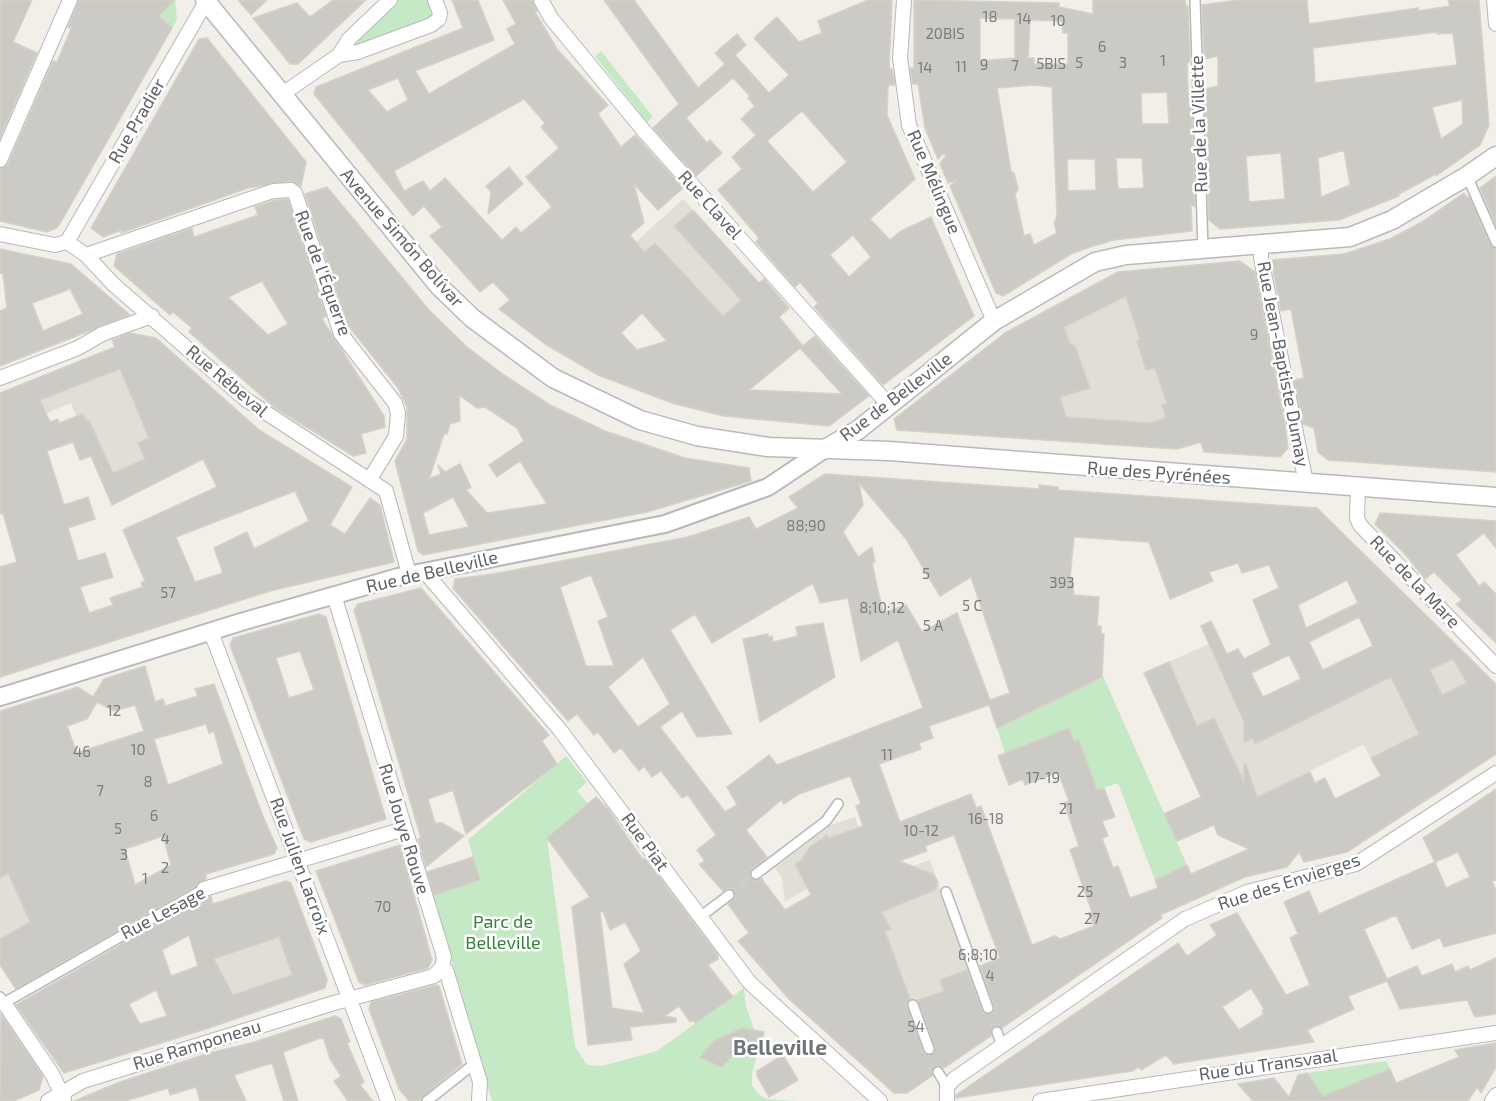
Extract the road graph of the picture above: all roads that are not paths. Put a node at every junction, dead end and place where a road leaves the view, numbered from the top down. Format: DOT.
graph roads {
  1 [pos="70,0"];
  2 [pos="206,0"];
  3 [pos="390,0"];
  4 [pos="435,0"];
  5 [pos="541,0"];
  6 [pos="904,0"];
  7 [pos="1195,0"];
  8 [pos="1494,0"];
  9 [pos="1496,24"];
  10 [pos="339,55"];
  11 [pos="281,95"];
  12 [pos="1496,156"];
  13 [pos="0,160"];
  14 [pos="1467,177"];
  15 [pos="0,234"];
  16 [pos="67,242"];
  17 [pos="1496,242"];
  18 [pos="1261,244"];
  19 [pos="1203,249"];
  20 [pos="86,255"];
  21 [pos="152,316"];
  22 [pos="994,321"];
  23 [pos="0,378"];
  24 [pos="888,404"];
  25 [pos="822,451"];
  26 [pos="370,478"];
  27 [pos="1306,483"];
  28 [pos="1358,488"];
  29 [pos="1496,497"];
  30 [pos="417,572"];
  31 [pos="334,596"];
  32 [pos="211,632"];
  33 [pos="1496,666"];
  34 [pos="0,697"];
  35 [pos="1496,773"];
  36 [pos="838,804"];
  37 [pos="404,829"];
  38 [pos="298,861"];
  39 [pos="756,874"];
  40 [pos="204,889"];
  41 [pos="946,892"];
  42 [pos="729,894"];
  43 [pos="700,917"];
  44 [pos="442,967"];
  45 [pos="349,999"];
  46 [pos="2,1000"];
  47 [pos="914,1005"];
  48 [pos="988,1008"];
  49 [pos="997,1032"];
  50 [pos="1496,1033"];
  51 [pos="1002,1046"];
  52 [pos="929,1049"];
  53 [pos="474,1064"];
  54 [pos="938,1072"];
  55 [pos="947,1094"];
  56 [pos="1496,1095"];
  57 [pos="63,1097"];
  58 [pos="479,1100"];
  59 [pos="48,1101"];
  60 [pos="388,1101"];
  61 [pos="427,1101"];
  62 [pos="880,1101"];
  63 [pos="1040,1101"];
  64 [pos="1492,1101"];
  1 -- 13 [label="street"];
  2 -- 11 [label="main road, Avenue Simón Bolívar"];
  2 -- 16 [label="street, Rue Pradier"];
  3 -- 10 [label="street"];
  4 -- 10 [label="street"];
  5 -- 24 [label="street, Rue Clavel"];
  6 -- 22 [label="street, Rue Mélingue"];
  7 -- 19 [label="street, Rue de la Villette"];
  8 -- 9 [label="street"];
  10 -- 11 [label="street"];
  11 -- 25 [label="main road, Avenue Simón Bolívar"];
  12 -- 14 [label="main road, Rue de Belleville"];
  14 -- 17 [label="street"];
  14 -- 18 [label="main road, Rue de Belleville"];
  15 -- 16 [label="street"];
  16 -- 20 [label="street, Rue Rébeval"];
  18 -- 19 [label="main road, Rue de Belleville"];
  18 -- 27 [label="street, Rue Jean-Baptiste Dumay"];
  19 -- 22 [label="main road, Rue de Belleville"];
  20 -- 21 [label="street, Rue Rébeval"];
  20 -- 26 [label="street, Rue de l'Équerre"];
  21 -- 23 [label="street"];
  21 -- 26 [label="street, Rue Rébeval"];
  22 -- 24 [label="main road, Rue de Belleville"];
  24 -- 25 [label="main road, Rue de Belleville"];
  25 -- 27 [label="main road, Rue des Pyrénées"];
  25 -- 30 [label="street, Rue de Belleville"];
  26 -- 30 [label="street, Rue Rébeval"];
  27 -- 28 [label="main road, Rue des Pyrénées"];
  28 -- 29 [label="main road, Rue des Pyrénées"];
  28 -- 33 [label="street, Rue de la Mare"];
  30 -- 31 [label="street, Rue de Belleville"];
  30 -- 43 [label="street, Rue Piat"];
  31 -- 32 [label="street, Rue de Belleville"];
  31 -- 37 [label="street, Rue Jouye Rouve"];
  32 -- 34 [label="street, Rue de Belleville"];
  32 -- 38 [label="street, Rue Julien Lacroix"];
  35 -- 51 [label="street, Rue des Envierges"];
  36 -- 39 [label="street"];
  37 -- 38 [label="street, Rue Lesage"];
  37 -- 44 [label="street, Rue Jouye Rouve"];
  38 -- 40 [label="street, Rue Lesage"];
  38 -- 45 [label="street, Rue Julien Lacroix"];
  40 -- 46 [label="street, Rue Lesage"];
  41 -- 48 [label="street"];
  42 -- 43 [label="street"];
  43 -- 62 [label="street, Rue Piat"];
  44 -- 45 [label="street"];
  44 -- 53 [label="street, Rue Jouye Rouve"];
  45 -- 57 [label="street, Rue Ramponeau"];
  45 -- 60 [label="street, Rue Julien Lacroix"];
  46 -- 57 [label="street"];
  47 -- 52 [label="street"];
  49 -- 51 [label="street"];
  50 -- 63 [label="street, Rue du Transvaal"];
  51 -- 55 [label="street, Rue des Envierges"];
  53 -- 58 [label="street, Rue Jouye Rouve"];
  53 -- 61 [label="street"];
  54 -- 55 [label="street"];
  56 -- 64 [label="street"];
  57 -- 59 [label="street, Rue Ramponeau"];
}
